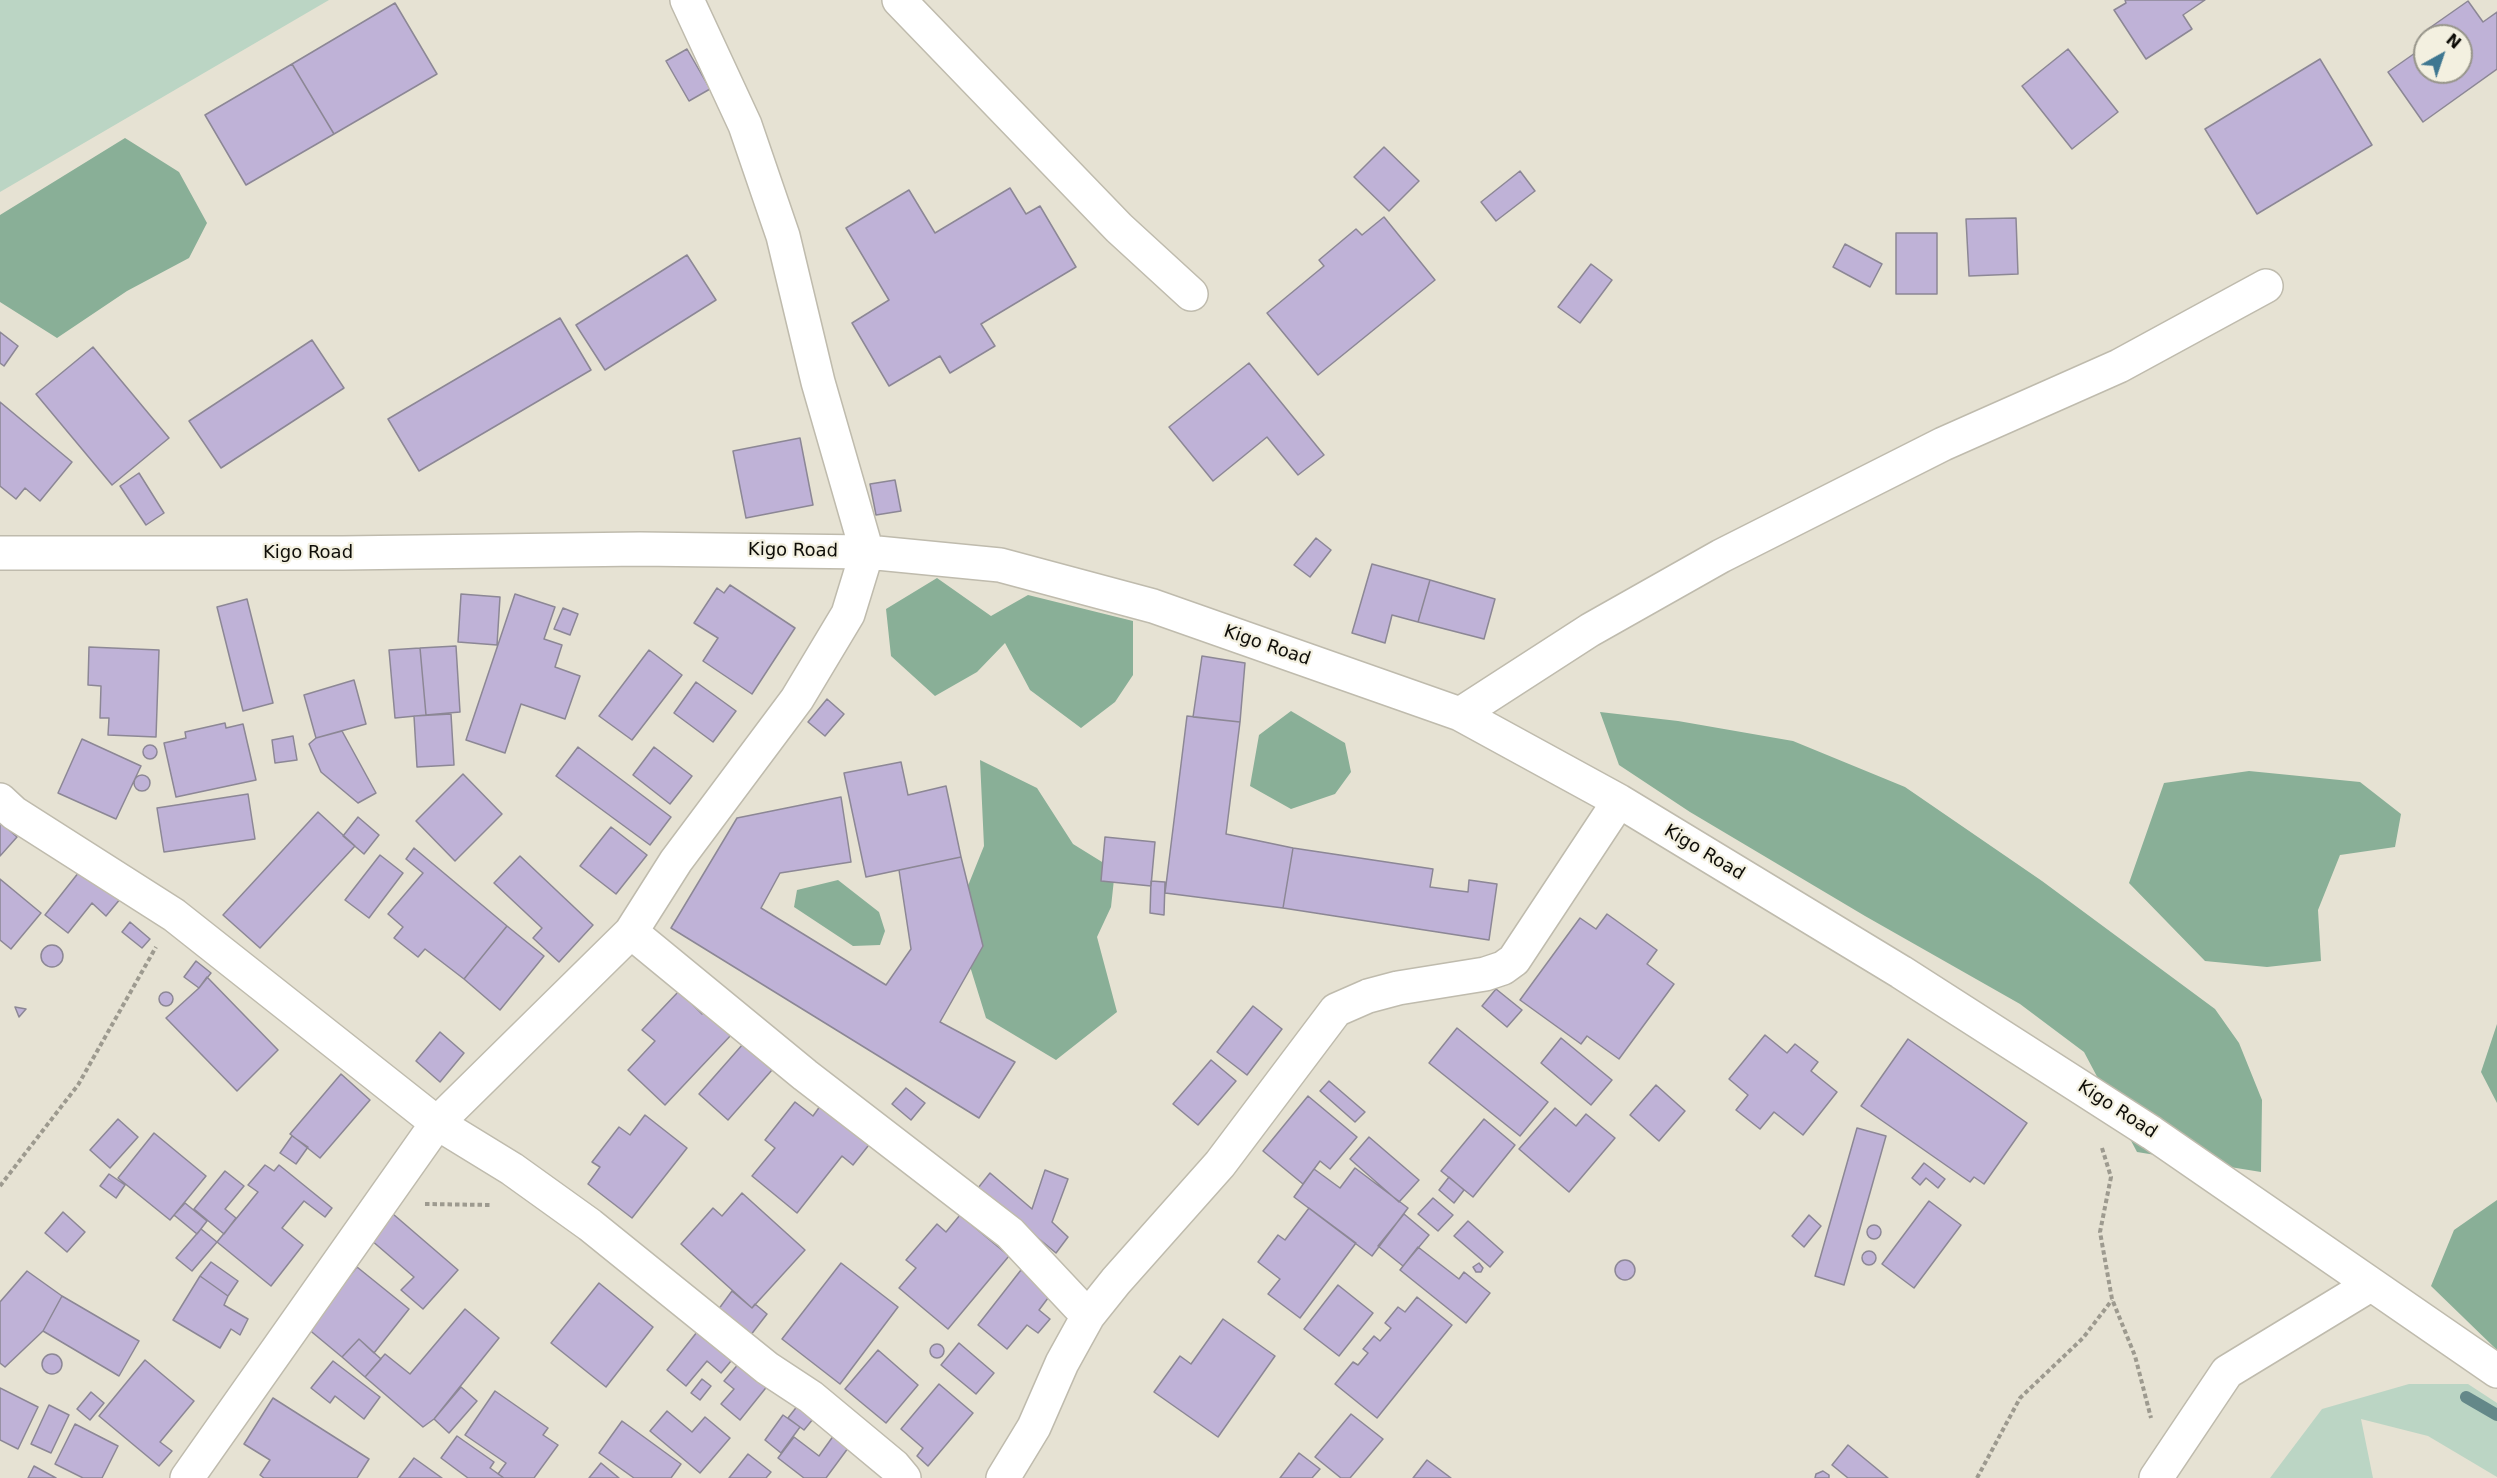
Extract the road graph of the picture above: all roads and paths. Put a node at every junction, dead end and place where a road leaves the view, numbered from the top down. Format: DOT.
graph roads {
  1 [pos="687,0"];
  2 [pos="899,0"];
  3 [pos="2266,286"];
  4 [pos="1191,294"];
  5 [pos="867,552"];
  6 [pos="0,553"];
  7 [pos="1460,714"];
  8 [pos="0,800"];
  9 [pos="1619,801"];
  10 [pos="174,915"];
  11 [pos="631,932"];
  12 [pos="2089,1093"];
  13 [pos="437,1123"];
  14 [pos="0,1186"];
  15 [pos="382,1201"];
  16 [pos="498,1207"];
  17 [pos="2370,1285"];
  18 [pos="2112,1299"];
  19 [pos="1088,1316"];
  20 [pos="2497,1371"];
  21 [pos="2160,1473"];
  22 [pos="187,1478"];
  23 [pos="904,1478"];
  24 [pos="1004,1478"];
  25 [pos="1977,1478"];
  1 -- 5 [label="street"];
  2 -- 4 [label="street"];
  3 -- 7 [label="street"];
  5 -- 6 [label="street, Kigo Road"];
  5 -- 7 [label="street, Kigo Road"];
  5 -- 11 [label="street"];
  7 -- 9 [label="street, Kigo Road"];
  8 -- 10 [label="street"];
  9 -- 12 [label="street, Kigo Road"];
  9 -- 19 [label="street"];
  10 -- 13 [label="street"];
  10 -- 14 [label="path"];
  11 -- 13 [label="street"];
  11 -- 19 [label="street"];
  12 -- 17 [label="street, Kigo Road"];
  12 -- 18 [label="path"];
  13 -- 15 [label="street"];
  13 -- 23 [label="street"];
  15 -- 16 [label="path"];
  15 -- 22 [label="street"];
  17 -- 20 [label="street, Kigo Road"];
  17 -- 21 [label="street"];
  18 -- 21 [label="path"];
  18 -- 25 [label="path"];
  19 -- 24 [label="street"];
}
